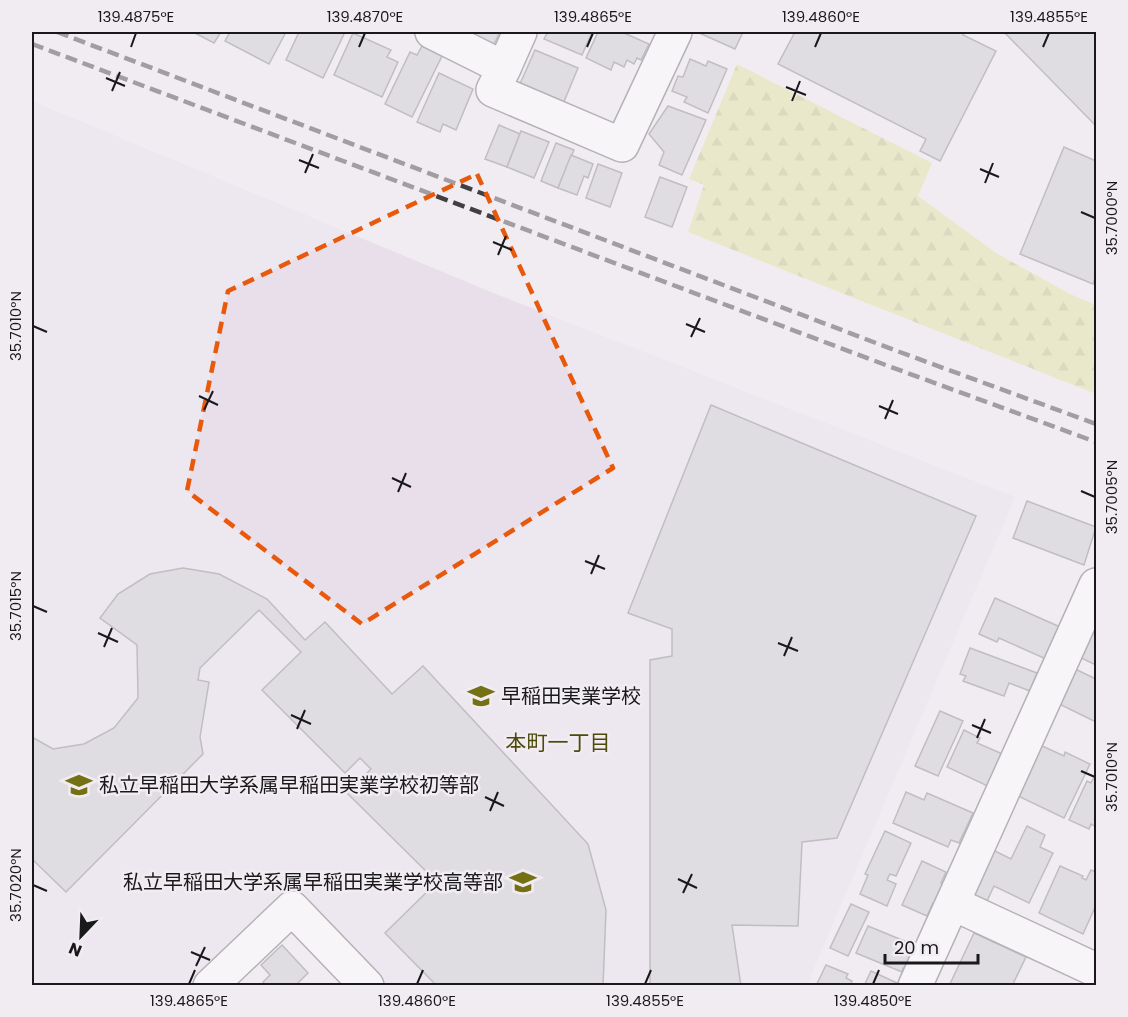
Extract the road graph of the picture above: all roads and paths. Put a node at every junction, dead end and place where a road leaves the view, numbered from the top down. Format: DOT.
graph roads {
  1 [pos="432,32"];
  2 [pos="520,32"];
  3 [pos="675,32"];
  4 [pos="504,68"];
  5 [pos="1096,585"];
  6 [pos="954,904"];
  7 [pos="1094,961"];
  8 [pos="210,986"];
  9 [pos="367,986"];
  10 [pos="915,986"];
  1 -- 4 [label="street"];
  2 -- 4 [label="street"];
  3 -- 4 [label="street"];
  5 -- 6 [label="street"];
  6 -- 7 [label="street"];
  6 -- 10 [label="street"];
  8 -- 9 [label="street"];
}
